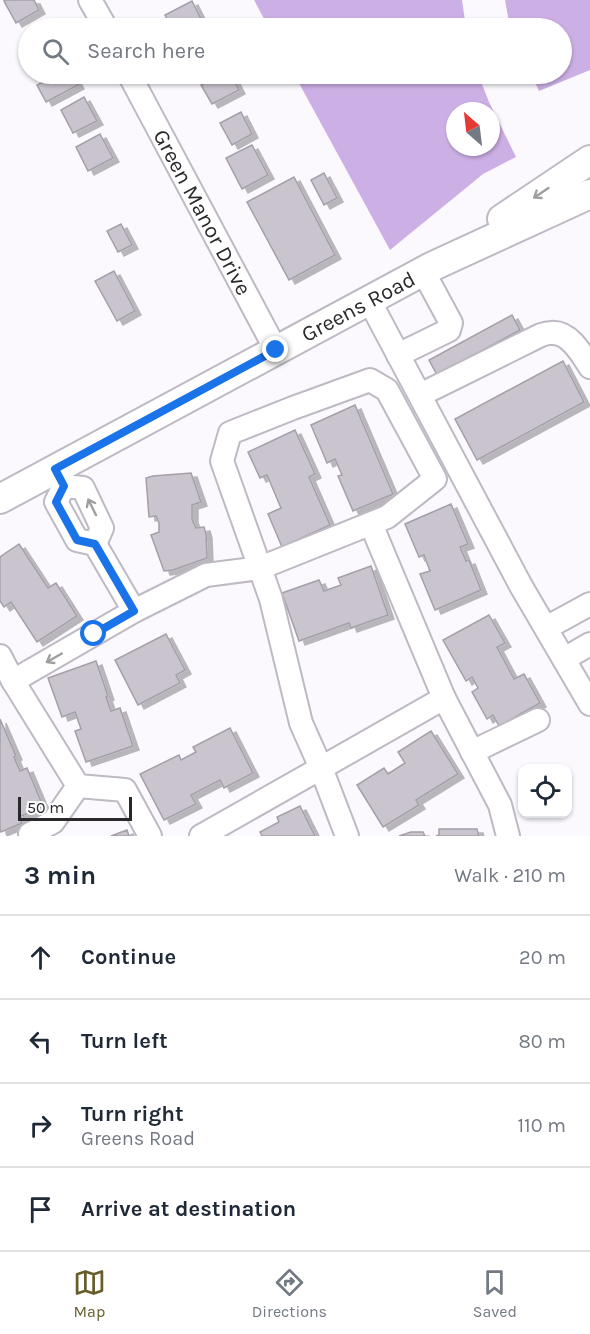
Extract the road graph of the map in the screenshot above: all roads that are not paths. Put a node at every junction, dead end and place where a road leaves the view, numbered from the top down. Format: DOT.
graph roads {
  1 [pos="90,0"];
  2 [pos="100,18"];
  3 [pos="134,84"];
  4 [pos="590,160"];
  5 [pos="590,194"];
  6 [pos="427,269"];
  7 [pos="369,300"];
  8 [pos="276,350"];
  9 [pos="398,355"];
  10 [pos="590,367"];
  11 [pos="420,395"];
  12 [pos="59,478"];
  13 [pos="0,499"];
  14 [pos="371,524"];
  15 [pos="260,568"];
  16 [pos="590,604"];
  17 [pos="134,611"];
  18 [pos="546,628"];
  19 [pos="590,644"];
  20 [pos="0,656"];
  21 [pos="564,659"];
  22 [pos="13,681"];
  23 [pos="444,698"];
  24 [pos="590,704"];
  25 [pos="538,720"];
  26 [pos="472,752"];
  27 [pos="321,768"];
  28 [pos="78,786"];
  29 [pos="30,834"];
  30 [pos="150,836"];
  31 [pos="201,836"];
  32 [pos="347,836"];
  33 [pos="508,836"];
  1 -- 2 [label="street"];
  3 -- 8 [label="street, Green Manor Drive"];
  4 -- 6 [label="main road, Greens Road, one-way"];
  5 -- 6 [label="main road, Greens Road"];
  6 -- 7 [label="main road, Greens Road"];
  6 -- 9 [label="street"];
  7 -- 8 [label="main road, Greens Road"];
  7 -- 9 [label="street"];
  8 -- 12 [label="main road, Greens Road"];
  9 -- 11 [label="street"];
  10 -- 11 [label="street"];
  11 -- 18 [label="street"];
  12 -- 13 [label="main road, Greens Road"];
  12 -- 17 [label="street"];
  14 -- 15 [label="street"];
  14 -- 15 [label="street"];
  14 -- 23 [label="street"];
  15 -- 17 [label="street"];
  15 -- 27 [label="street"];
  16 -- 18 [label="street"];
  17 -- 22 [label="street, one-way"];
  18 -- 21 [label="street"];
  19 -- 21 [label="street"];
  20 -- 22 [label="street"];
  21 -- 24 [label="street"];
  22 -- 28 [label="street"];
  23 -- 26 [label="street"];
  23 -- 27 [label="street"];
  25 -- 26 [label="street"];
  26 -- 33 [label="street"];
  27 -- 31 [label="street"];
  27 -- 32 [label="street"];
  28 -- 29 [label="street"];
  28 -- 30 [label="street"];
}
